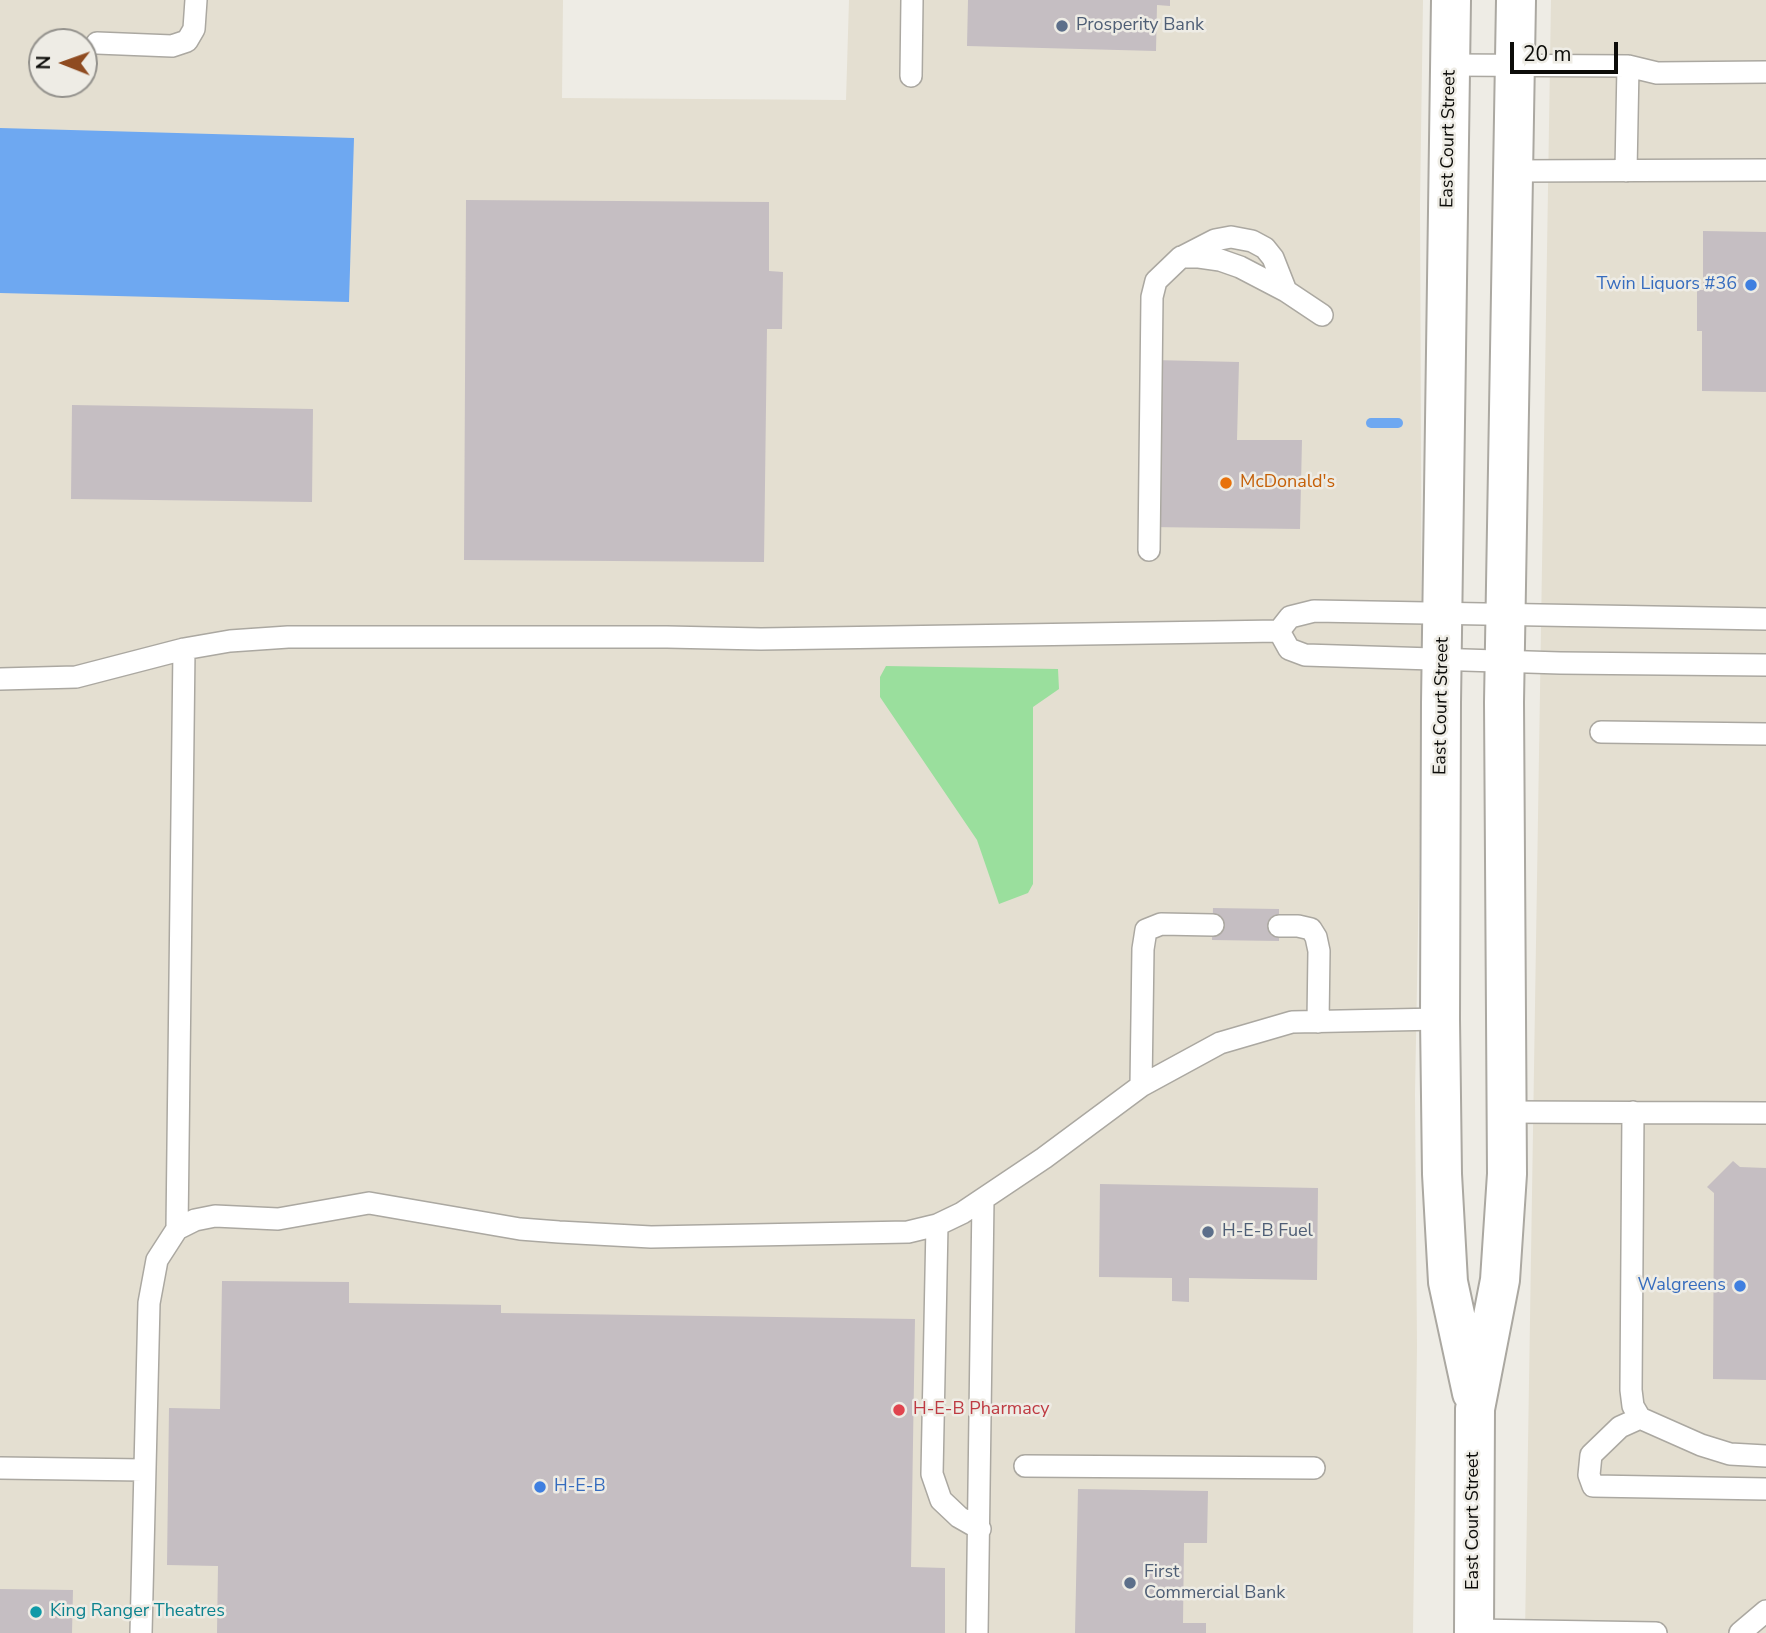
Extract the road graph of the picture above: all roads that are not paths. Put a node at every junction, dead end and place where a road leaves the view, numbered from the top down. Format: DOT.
graph roads {
  1 [pos="196,0"];
  2 [pos="912,0"];
  3 [pos="1451,0"];
  4 [pos="1516,0"];
  5 [pos="98,43"];
  6 [pos="1450,65"];
  7 [pos="1515,66"];
  8 [pos="1628,66"];
  9 [pos="1766,72"];
  10 [pos="911,76"];
  11 [pos="1766,170"];
  12 [pos="1513,171"];
  13 [pos="1626,171"];
  14 [pos="1181,257"];
  15 [pos="1286,291"];
  16 [pos="1322,314"];
  17 [pos="1149,550"];
  18 [pos="1443,613"];
  19 [pos="1506,614"];
  20 [pos="1766,619"];
  21 [pos="1279,631"];
  22 [pos="184,649"];
  23 [pos="1442,660"];
  24 [pos="1506,661"];
  25 [pos="1766,665"];
  26 [pos="0,679"];
  27 [pos="1601,732"];
  28 [pos="1766,734"];
  29 [pos="1213,925"];
  30 [pos="1279,926"];
  31 [pos="1440,1019"];
  32 [pos="1318,1022"];
  33 [pos="1141,1086"];
  34 [pos="1505,1112"];
  35 [pos="1633,1112"];
  36 [pos="1766,1113"];
  37 [pos="983,1199"];
  38 [pos="937,1225"];
  39 [pos="177,1229"];
  40 [pos="1475,1409"];
  41 [pos="1640,1418"];
  42 [pos="1766,1456"];
  43 [pos="1025,1466"];
  44 [pos="0,1468"];
  45 [pos="1314,1468"];
  46 [pos="143,1470"];
  47 [pos="1766,1489"];
  48 [pos="980,1529"];
  49 [pos="1766,1611"];
  50 [pos="1474,1632"];
  51 [pos="141,1633"];
  52 [pos="977,1633"];
  53 [pos="1656,1633"];
  54 [pos="1740,1633"];
  1 -- 5 [label="lane"];
  2 -- 10 [label="lane"];
  3 -- 6 [label="main road, East Court Street"];
  4 -- 7 [label="main road, East Court Street"];
  6 -- 7 [label="lane"];
  6 -- 18 [label="main road, East Court Street"];
  7 -- 8 [label="lane"];
  7 -- 12 [label="main road, East Court Street"];
  8 -- 9 [label="lane"];
  8 -- 13 [label="lane"];
  11 -- 13 [label="lane"];
  12 -- 13 [label="lane"];
  12 -- 19 [label="main road, East Court Street"];
  14 -- 15 [label="lane"];
  14 -- 15 [label="lane"];
  14 -- 17 [label="lane"];
  15 -- 16 [label="lane"];
  18 -- 19 [label="lane"];
  18 -- 21 [label="lane"];
  18 -- 23 [label="main road, East Court Street"];
  19 -- 20 [label="lane"];
  19 -- 24 [label="main road, East Court Street"];
  21 -- 22 [label="lane"];
  21 -- 23 [label="lane"];
  22 -- 26 [label="lane"];
  22 -- 39 [label="lane"];
  23 -- 24 [label="lane"];
  23 -- 31 [label="main road, East Court Street"];
  24 -- 25 [label="lane"];
  24 -- 34 [label="main road, East Court Street"];
  27 -- 28 [label="lane"];
  29 -- 33 [label="lane"];
  30 -- 32 [label="lane"];
  31 -- 32 [label="lane"];
  31 -- 40 [label="main road, East Court Street"];
  32 -- 33 [label="lane"];
  33 -- 37 [label="lane"];
  34 -- 35 [label="lane"];
  34 -- 40 [label="main road, East Court Street"];
  35 -- 36 [label="lane"];
  35 -- 41 [label="lane"];
  37 -- 38 [label="lane"];
  37 -- 48 [label="lane"];
  38 -- 39 [label="lane"];
  38 -- 48 [label="lane"];
  39 -- 46 [label="lane"];
  40 -- 50 [label="main road, East Court Street"];
  41 -- 42 [label="lane"];
  41 -- 47 [label="lane"];
  43 -- 45 [label="lane"];
  44 -- 46 [label="lane"];
  46 -- 51 [label="lane"];
  48 -- 52 [label="lane"];
  49 -- 54 [label="lane"];
  50 -- 53 [label="lane"];
}
